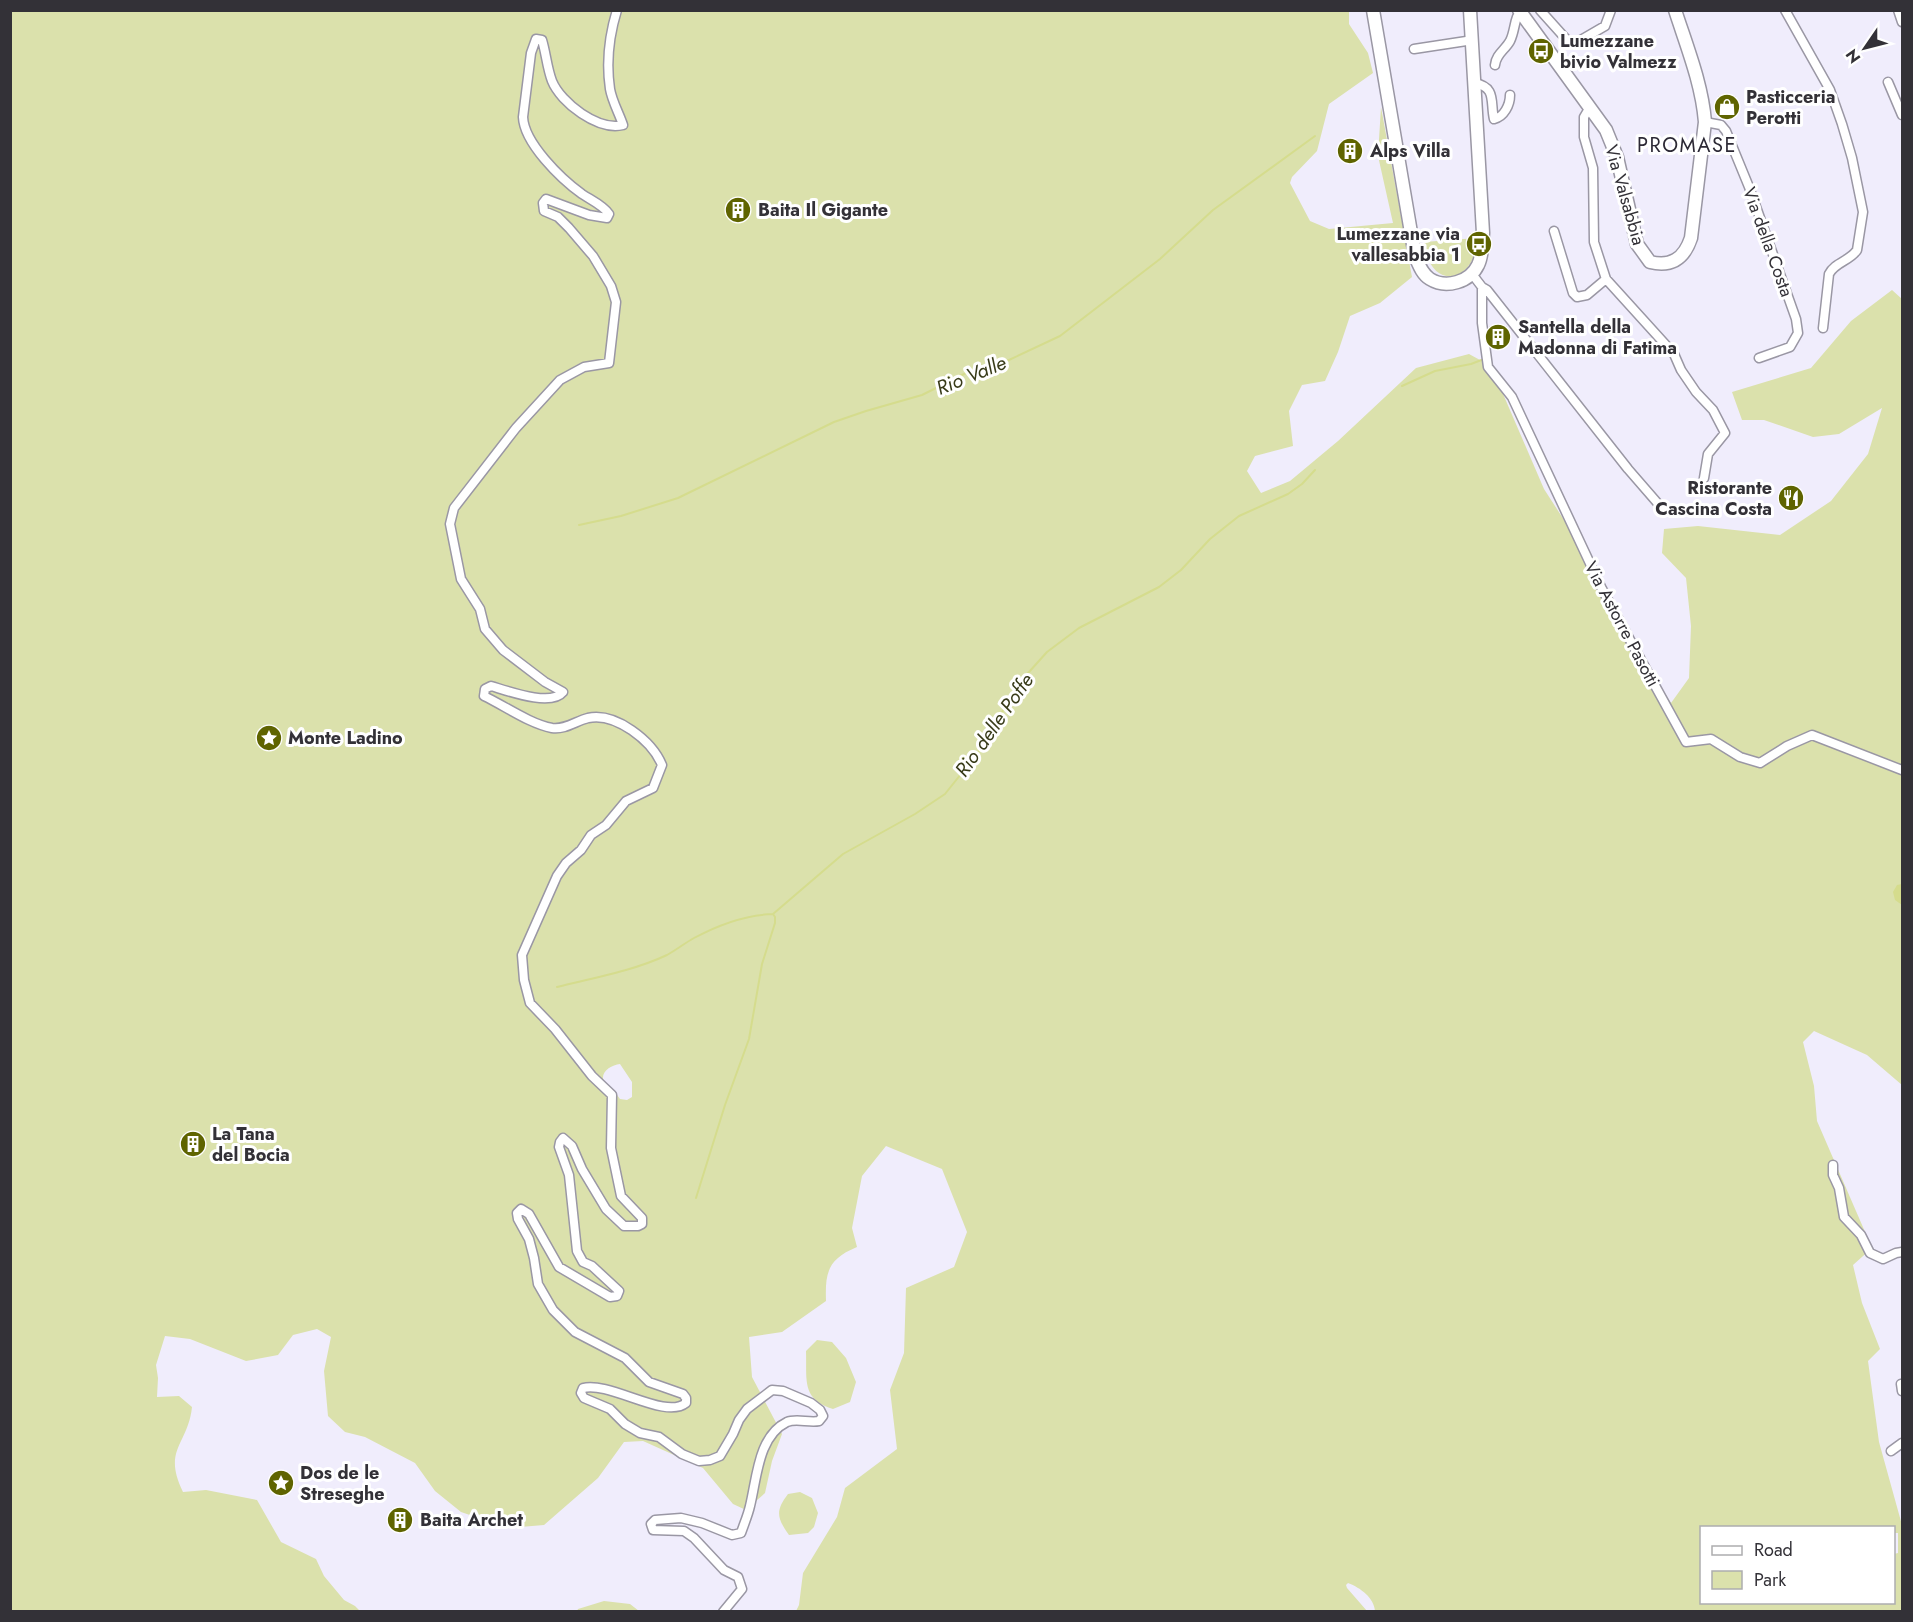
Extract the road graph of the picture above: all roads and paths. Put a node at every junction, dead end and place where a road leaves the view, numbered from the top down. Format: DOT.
graph roads {
  1 [pos="618,10"];
  2 [pos="1373,10"];
  3 [pos="1470,10"];
  4 [pos="1540,10"];
  5 [pos="1611,10"];
  6 [pos="1676,10"];
  7 [pos="1785,10"];
  8 [pos="1898,10"];
  9 [pos="1520,12"];
  10 [pos="1902,22"];
  11 [pos="1473,40"];
  12 [pos="1414,49"];
  13 [pos="1495,65"];
  14 [pos="1888,82"];
  15 [pos="1474,83"];
  16 [pos="1510,95"];
  17 [pos="1590,107"];
  18 [pos="1902,115"];
  19 [pos="1705,122"];
  20 [pos="1554,231"];
  21 [pos="1472,274"];
  22 [pos="1606,279"];
  23 [pos="1482,287"];
  24 [pos="1823,328"];
  25 [pos="1760,358"];
  26 [pos="1704,478"];
  27 [pos="1661,507"];
  28 [pos="1902,771"];
  29 [pos="1833,1165"];
  30 [pos="1902,1252"];
  31 [pos="1902,1443"];
  32 [pos="1891,1451"];
  33 [pos="723,1611"];
  1 -- 33 [label="street"];
  2 -- 21 [label="main road"];
  3 -- 11 [label="main road"];
  4 -- 5 [label="street"];
  6 -- 19 [label="main road, Via Valsabbia"];
  7 -- 24 [label="street"];
  8 -- 10 [label="street"];
  9 -- 13 [label="street"];
  9 -- 17 [label="main road, Via Valsabbia"];
  11 -- 12 [label="street"];
  11 -- 15 [label="main road"];
  14 -- 18 [label="street"];
  15 -- 16 [label="street"];
  15 -- 21 [label="main road"];
  17 -- 19 [label="main road, Via Valsabbia"];
  17 -- 22 [label="street"];
  19 -- 25 [label="street, Via della Costa"];
  20 -- 22 [label="street"];
  21 -- 23 [label="street"];
  22 -- 26 [label="street"];
  23 -- 27 [label="street"];
  23 -- 28 [label="street, Via Astorre Pasotti"];
  29 -- 30 [label="street"];
  31 -- 32 [label="street"];
}
